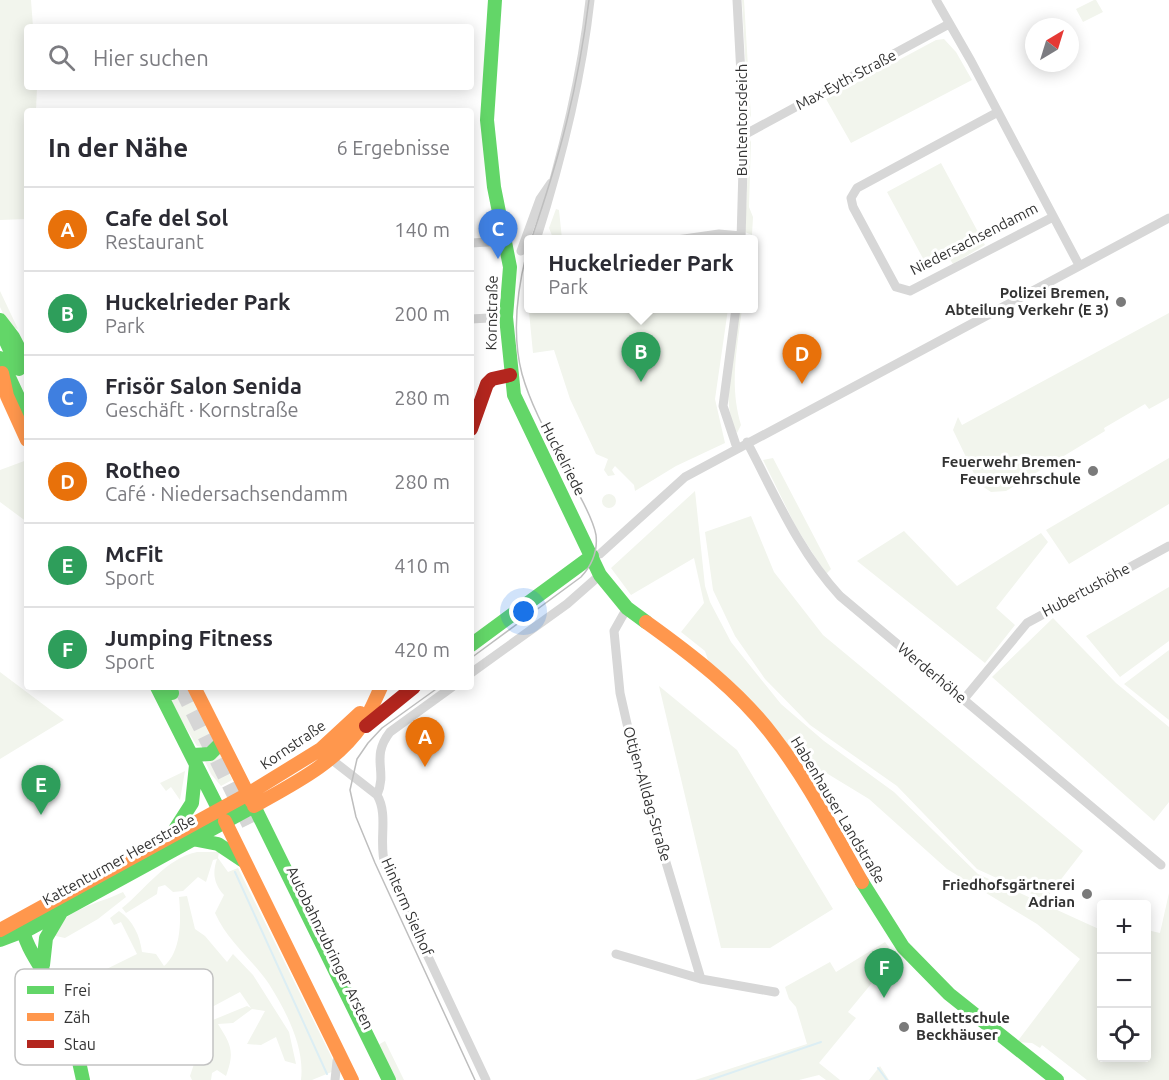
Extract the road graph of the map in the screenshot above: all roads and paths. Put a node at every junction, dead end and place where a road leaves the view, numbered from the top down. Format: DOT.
graph roads {
  1 [pos="495,0"];
  2 [pos="590,0"];
  3 [pos="737,0"];
  4 [pos="936,0"];
  5 [pos="949,24"];
  6 [pos="998,112"];
  7 [pos="744,135"];
  8 [pos="554,178"];
  9 [pos="1053,217"];
  10 [pos="1169,219"];
  11 [pos="540,235"];
  12 [pos="741,235"];
  13 [pos="474,243"];
  14 [pos="516,249"];
  15 [pos="1079,265"];
  16 [pos="735,313"];
  17 [pos="506,317"];
  18 [pos="474,319"];
  19 [pos="0,320"];
  20 [pos="0,329"];
  21 [pos="0,357"];
  22 [pos="24,358"];
  23 [pos="510,375"];
  24 [pos="24,381"];
  25 [pos="24,409"];
  26 [pos="474,411"];
  27 [pos="24,433"];
  28 [pos="747,442"];
  29 [pos="737,447"];
  30 [pos="1169,546"];
  31 [pos="592,556"];
  32 [pos="600,575"];
  33 [pos="627,608"];
  34 [pos="474,643"];
  35 [pos="474,672"];
  36 [pos="159,690"];
  37 [pos="195,690"];
  38 [pos="379,690"];
  39 [pos="405,690"];
  40 [pos="409,690"];
  41 [pos="448,690"];
  42 [pos="964,699"];
  43 [pos="350,739"];
  44 [pos="221,743"];
  45 [pos="326,754"];
  46 [pos="194,758"];
  47 [pos="377,795"];
  48 [pos="235,800"];
  49 [pos="251,800"];
  50 [pos="222,815"];
  51 [pos="172,833"];
  52 [pos="192,839"];
  53 [pos="243,861"];
  54 [pos="1161,865"];
  55 [pos="64,908"];
  56 [pos="23,926"];
  57 [pos="0,930"];
  58 [pos="0,940"];
  59 [pos="616,954"];
  60 [pos="44,969"];
  61 [pos="45,969"];
  62 [pos="701,979"];
  63 [pos="776,992"];
  64 [pos="318,1011"];
  65 [pos="80,1065"];
  66 [pos="83,1080"];
  67 [pos="335,1080"];
  68 [pos="352,1080"];
  69 [pos="362,1080"];
  70 [pos="376,1080"];
  71 [pos="389,1080"];
  72 [pos="486,1080"];
  73 [pos="1057,1080"];
  1 -- 14 [label="main road, Kornstraße"];
  2 -- 8 [label="street"];
  3 -- 7 [label="street, Buntentorsdeich"];
  4 -- 5 [label="street, Niedersachsendamm"];
  5 -- 6 [label="street, Niedersachsendamm"];
  5 -- 7 [label="street, Max-Eyth-Straße"];
  6 -- 9 [label="street, Niedersachsendamm"];
  6 -- 9 [label="street, Niedersachsendamm"];
  7 -- 12 [label="street, Buntentorsdeich"];
  8 -- 11 [label="street"];
  8 -- 14 [label="street"];
  9 -- 15 [label="street, Niedersachsendamm"];
  10 -- 15 [label="street"];
  13 -- 14 [label="street"];
  14 -- 17 [label="main road, Kornstraße"];
  15 -- 28 [label="street"];
  16 -- 29 [label="street"];
  17 -- 18 [label="street"];
  17 -- 23 [label="main road, Kornstraße"];
  19 -- 22 [label="main road"];
  20 -- 24 [label="main road"];
  21 -- 25 [label="main road"];
  21 -- 27 [label="main road"];
  23 -- 26 [label="main road"];
  23 -- 31 [label="main road, Huckelriede"];
  28 -- 29 [label="street"];
  28 -- 42 [label="street, Werderhöhe"];
  29 -- 31 [label="street"];
  30 -- 42 [label="street, Hubertushöhe"];
  31 -- 32 [label="main road, Habenhauser Landstraße"];
  31 -- 34 [label="main road"];
  32 -- 33 [label="main road, Habenhauser Landstraße"];
  32 -- 35 [label="street"];
  33 -- 62 [label="street, Ottjen-Alldag-Straße"];
  33 -- 73 [label="main road, Habenhauser Landstraße"];
  36 -- 46 [label="main road"];
  37 -- 44 [label="main road"];
  38 -- 39 [label="main road"];
  38 -- 43 [label="main road, Kornstraße"];
  38 -- 45 [label="main road, Kornstraße"];
  40 -- 43 [label="main road"];
  41 -- 47 [label="street"];
  42 -- 54 [label="street, Werderhöhe"];
  43 -- 45 [label="main road, Kornstraße"];
  44 -- 46 [label="main road"];
  44 -- 49 [label="main road"];
  45 -- 47 [label="street"];
  45 -- 49 [label="main road, Kornstraße"];
  46 -- 48 [label="main road"];
  46 -- 50 [label="main road"];
  46 -- 51 [label="main road"];
  47 -- 72 [label="street, Hinterm Sielhof"];
  48 -- 49 [label="main road"];
  48 -- 50 [label="main road, Kattenturmer Heerstraße"];
  49 -- 50 [label="main road, Kattenturmer Heerstraße"];
  49 -- 71 [label="main road"];
  50 -- 51 [label="main road, Kattenturmer Heerstraße"];
  50 -- 52 [label="main road, Kattenturmer Heerstraße"];
  50 -- 53 [label="main road"];
  51 -- 56 [label="main road, Kattenturmer Heerstraße"];
  52 -- 53 [label="main road"];
  52 -- 55 [label="main road, Kattenturmer Heerstraße"];
  53 -- 64 [label="main road"];
  55 -- 56 [label="main road, Kattenturmer Heerstraße"];
  55 -- 61 [label="main road"];
  56 -- 57 [label="main road, Kattenturmer Heerstraße"];
  56 -- 58 [label="main road, Kattenturmer Heerstraße"];
  56 -- 60 [label="main road"];
  59 -- 62 [label="street"];
  62 -- 63 [label="street"];
  64 -- 67 [label="street"];
  64 -- 68 [label="main road"];
  65 -- 66 [label="main road"];
  69 -- 70 [label="main road, Autobahnzubringer Arsten"];
}
